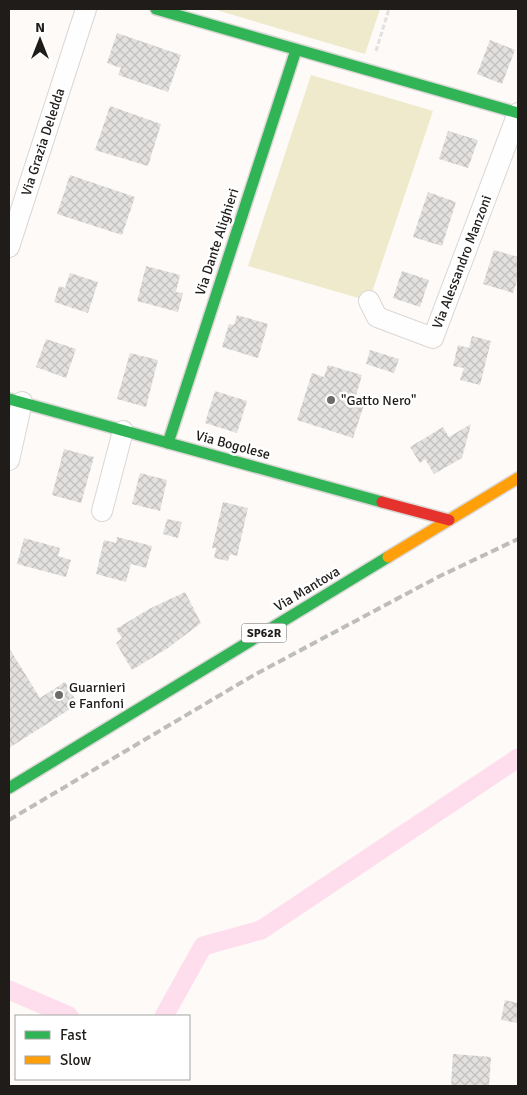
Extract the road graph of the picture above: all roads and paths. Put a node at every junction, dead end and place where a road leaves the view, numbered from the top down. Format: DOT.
graph roads {
  1 [pos="86,9"];
  2 [pos="156,9"];
  3 [pos="390,9"];
  4 [pos="296,50"];
  5 [pos="369,71"];
  6 [pos="518,113"];
  7 [pos="9,247"];
  8 [pos="369,301"];
  9 [pos="16,401"];
  10 [pos="124,431"];
  11 [pos="168,443"];
  12 [pos="9,460"];
  13 [pos="518,478"];
  14 [pos="102,512"];
  15 [pos="449,520"];
  16 [pos="9,788"];
  1 -- 7 [label="street, Via Grazia Deledda"];
  2 -- 4 [label="street"];
  3 -- 5 [label="path"];
  4 -- 5 [label="street"];
  4 -- 11 [label="street, Via Dante Alighieri"];
  5 -- 6 [label="street"];
  6 -- 8 [label="street, Via Alessandro Manzoni"];
  9 -- 10 [label="street, Via Bogolese"];
  9 -- 12 [label="street"];
  10 -- 11 [label="street, Via Bogolese"];
  10 -- 14 [label="street"];
  11 -- 15 [label="street, Via Bogolese"];
  13 -- 15 [label="street, Via Mantova / SP62R"];
  15 -- 16 [label="street, Via Mantova / SP62R"];
}
